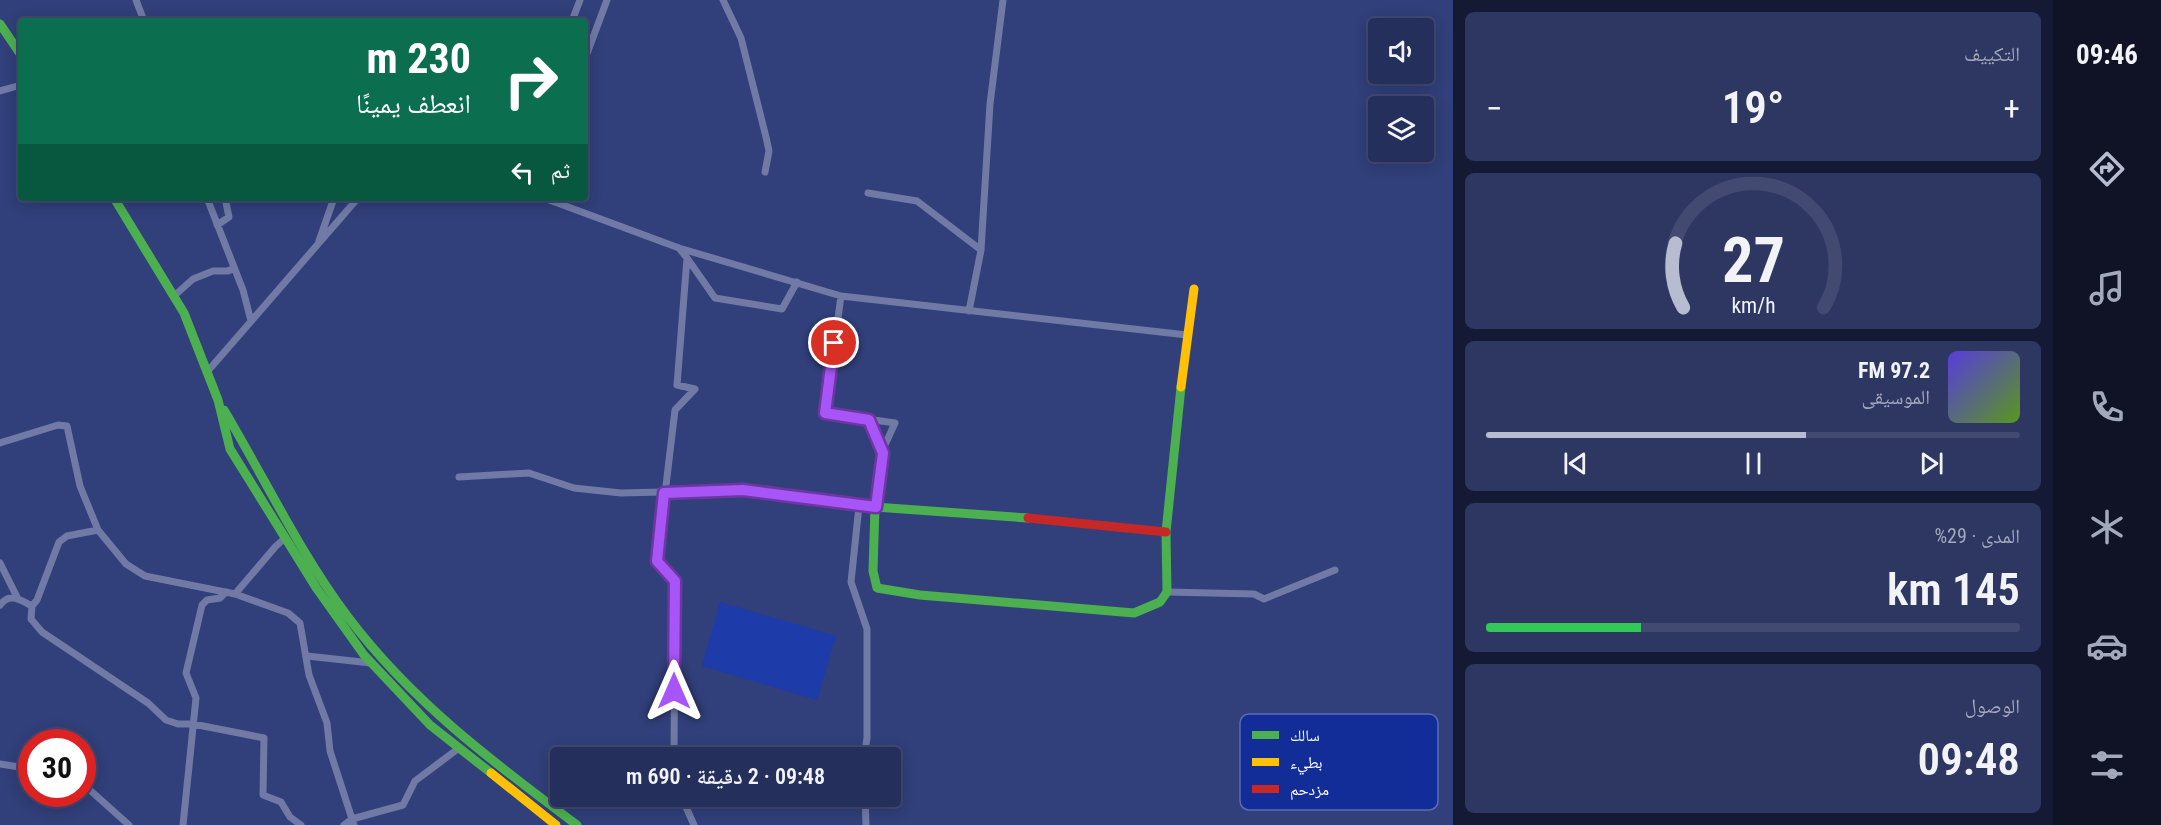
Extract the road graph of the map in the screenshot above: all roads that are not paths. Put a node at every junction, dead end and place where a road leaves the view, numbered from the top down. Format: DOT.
graph roads {
  1 [pos="136,0"];
  2 [pos="580,0"];
  3 [pos="607,0"];
  4 [pos="723,0"];
  5 [pos="1003,0"];
  6 [pos="143,18"];
  7 [pos="573,18"];
  8 [pos="0,24"];
  9 [pos="18,51"];
  10 [pos="588,51"];
  11 [pos="18,87"];
  12 [pos="0,91"];
  13 [pos="765,172"];
  14 [pos="868,193"];
  15 [pos="116,201"];
  16 [pos="208,201"];
  17 [pos="226,201"];
  18 [pos="333,201"];
  19 [pos="355,201"];
  20 [pos="552,201"];
  21 [pos="217,225"];
  22 [pos="319,243"];
  23 [pos="679,248"];
  24 [pos="981,250"];
  25 [pos="687,258"];
  26 [pos="234,268"];
  27 [pos="797,282"];
  28 [pos="1194,289"];
  29 [pos="174,296"];
  30 [pos="841,296"];
  31 [pos="969,311"];
  32 [pos="251,321"];
  33 [pos="1187,335"];
  34 [pos="207,372"];
  35 [pos="218,400"];
  36 [pos="869,420"];
  37 [pos="0,443"];
  38 [pos="883,453"];
  39 [pos="459,477"];
  40 [pos="664,493"];
  41 [pos="859,506"];
  42 [pos="876,507"];
  43 [pos="98,530"];
  44 [pos="1166,532"];
  45 [pos="285,538"];
  46 [pos="0,563"];
  47 [pos="1335,570"];
  48 [pos="226,592"];
  49 [pos="1167,592"];
  50 [pos="235,594"];
  51 [pos="18,599"];
  52 [pos="0,605"];
  53 [pos="32,606"];
  54 [pos="307,656"];
  55 [pos="371,663"];
  56 [pos="193,724"];
  57 [pos="674,747"];
  58 [pos="866,747"];
  59 [pos="459,748"];
  60 [pos="0,764"];
  61 [pos="18,767"];
  62 [pos="96,796"];
  63 [pos="686,807"];
  64 [pos="865,807"];
  65 [pos="353,822"];
  66 [pos="129,825"];
  67 [pos="183,825"];
  68 [pos="301,825"];
  69 [pos="344,825"];
  70 [pos="556,825"];
  71 [pos="576,825"];
  72 [pos="694,825"];
  73 [pos="866,825"];
  1 -- 6 [label="street"];
  2 -- 7 [label="street"];
  3 -- 10 [label="street"];
  4 -- 13 [label="street"];
  5 -- 24 [label="street"];
  8 -- 9 [label="main road"];
  11 -- 12 [label="street"];
  14 -- 24 [label="street"];
  15 -- 29 [label="main road"];
  16 -- 21 [label="street"];
  17 -- 21 [label="street"];
  18 -- 22 [label="street"];
  19 -- 22 [label="street"];
  20 -- 23 [label="street"];
  21 -- 26 [label="street"];
  22 -- 32 [label="street"];
  23 -- 25 [label="street"];
  23 -- 27 [label="street"];
  24 -- 31 [label="street"];
  25 -- 27 [label="street"];
  25 -- 40 [label="street"];
  26 -- 29 [label="street"];
  26 -- 32 [label="street"];
  27 -- 30 [label="street"];
  28 -- 33 [label="main road"];
  29 -- 34 [label="main road"];
  30 -- 31 [label="street"];
  30 -- 36 [label="street"];
  31 -- 33 [label="street"];
  32 -- 34 [label="street"];
  33 -- 44 [label="main road"];
  34 -- 35 [label="main road"];
  35 -- 45 [label="main road"];
  35 -- 71 [label="main road"];
  36 -- 38 [label="street"];
  36 -- 38 [label="street"];
  37 -- 43 [label="street"];
  38 -- 42 [label="street"];
  39 -- 40 [label="street"];
  40 -- 41 [label="street"];
  40 -- 57 [label="street"];
  41 -- 42 [label="street"];
  41 -- 58 [label="street"];
  42 -- 44 [label="main road"];
  42 -- 49 [label="main road"];
  43 -- 48 [label="street"];
  43 -- 53 [label="street"];
  44 -- 49 [label="main road"];
  45 -- 50 [label="street"];
  45 -- 55 [label="main road"];
  46 -- 51 [label="street"];
  47 -- 49 [label="street"];
  48 -- 50 [label="street"];
  48 -- 56 [label="street"];
  50 -- 54 [label="street"];
  51 -- 52 [label="street"];
  51 -- 53 [label="street"];
  53 -- 56 [label="street"];
  54 -- 55 [label="street"];
  54 -- 65 [label="street"];
  55 -- 59 [label="main road"];
  56 -- 67 [label="street"];
  56 -- 68 [label="street"];
  59 -- 65 [label="street"];
  59 -- 70 [label="main road"];
  60 -- 61 [label="street"];
  62 -- 66 [label="street"];
  63 -- 72 [label="street"];
  64 -- 73 [label="street"];
  65 -- 69 [label="street"];
}
